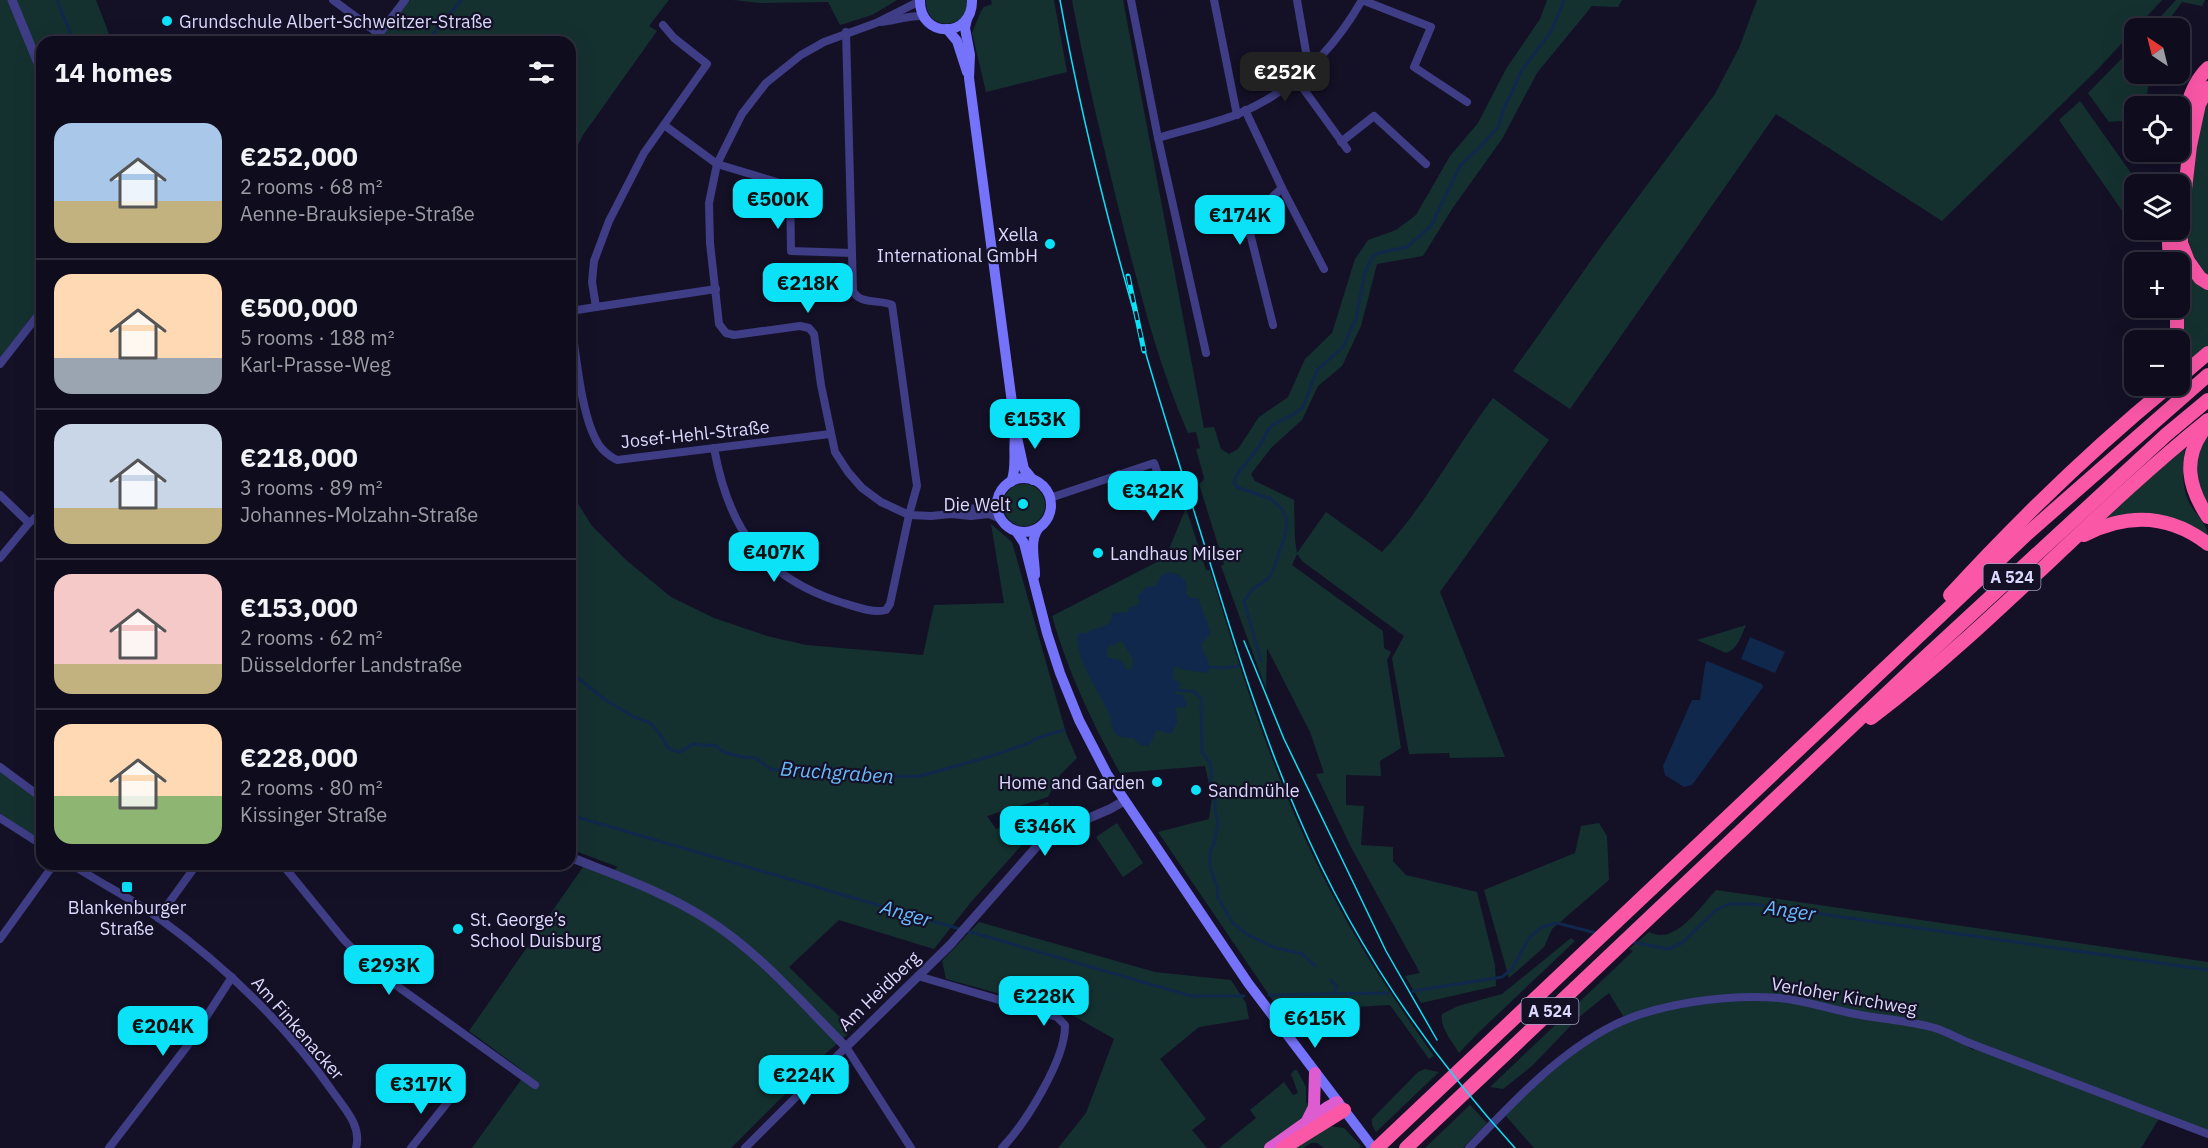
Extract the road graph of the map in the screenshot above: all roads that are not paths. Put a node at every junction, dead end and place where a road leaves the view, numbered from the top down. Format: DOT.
graph roads {
  1 [pos="12,0"];
  2 [pos="333,0"];
  3 [pos="405,0"];
  4 [pos="920,0"];
  5 [pos="972,0"];
  6 [pos="1131,0"];
  7 [pos="1214,0"];
  8 [pos="1297,0"];
  9 [pos="1362,0"];
  10 [pos="923,16"];
  11 [pos="967,19"];
  12 [pos="876,23"];
  13 [pos="663,25"];
  14 [pos="948,29"];
  15 [pos="846,32"];
  16 [pos="379,34"];
  17 [pos="36,58"];
  18 [pos="2208,68"];
  19 [pos="1309,69"];
  20 [pos="969,78"];
  21 [pos="1297,80"];
  22 [pos="2208,88"];
  23 [pos="1467,102"];
  24 [pos="1245,110"];
  25 [pos="1237,115"];
  26 [pos="664,125"];
  27 [pos="1158,138"];
  28 [pos="1341,142"];
  29 [pos="1347,149"];
  30 [pos="717,164"];
  31 [pos="1426,164"];
  32 [pos="2177,174"];
  33 [pos="1282,188"];
  34 [pos="852,253"];
  35 [pos="1324,269"];
  36 [pos="2208,283"];
  37 [pos="716,290"];
  38 [pos="596,307"];
  39 [pos="576,311"];
  40 [pos="36,318"];
  41 [pos="1274,325"];
  42 [pos="576,350"];
  43 [pos="1206,353"];
  44 [pos="2208,353"];
  45 [pos="0,364"];
  46 [pos="2190,368"];
  47 [pos="2208,375"];
  48 [pos="2149,396"];
  49 [pos="2157,396"];
  50 [pos="2208,400"];
  51 [pos="2135,414"];
  52 [pos="2208,420"];
  53 [pos="2208,425"];
  54 [pos="1016,433"];
  55 [pos="830,434"];
  56 [pos="714,448"];
  57 [pos="1119,474"];
  58 [pos="1033,480"];
  59 [pos="1011,482"];
  60 [pos="0,495"];
  61 [pos="1050,498"];
  62 [pos="998,499"];
  63 [pos="951,514"];
  64 [pos="909,515"];
  65 [pos="36,517"];
  66 [pos="2208,517"];
  67 [pos="1001,519"];
  68 [pos="29,523"];
  69 [pos="1038,529"];
  70 [pos="1016,531"];
  71 [pos="2208,544"];
  72 [pos="2058,554"];
  73 [pos="0,558"];
  74 [pos="1035,582"];
  75 [pos="1906,648"];
  76 [pos="1820,758"];
  77 [pos="0,766"];
  78 [pos="36,793"];
  79 [pos="1124,801"];
  80 [pos="0,818"];
  81 [pos="36,841"];
  82 [pos="576,859"];
  83 [pos="50,870"];
  84 [pos="81,870"];
  85 [pos="193,870"];
  86 [pos="287,870"];
  87 [pos="158,918"];
  88 [pos="0,939"];
  89 [pos="918,976"];
  90 [pos="232,977"];
  91 [pos="846,1047"];
  92 [pos="1315,1072"];
  93 [pos="535,1085"];
  94 [pos="451,1098"];
  95 [pos="1340,1106"];
  96 [pos="1306,1122"];
  97 [pos="2208,1134"];
  98 [pos="1378,1145"];
  99 [pos="109,1148"];
  100 [pos="356,1148"];
  101 [pos="411,1148"];
  102 [pos="745,1148"];
  103 [pos="910,1148"];
  104 [pos="1002,1148"];
  105 [pos="1270,1148"];
  106 [pos="1283,1148"];
  107 [pos="1406,1148"];
  108 [pos="1469,1148"];
  1 -- 17 [label="street"];
  2 -- 16 [label="street"];
  3 -- 16 [label="street"];
  4 -- 10 [label="main road"];
  4 -- 12 [label="street"];
  5 -- 11 [label="main road"];
  6 -- 27 [label="street"];
  7 -- 25 [label="street"];
  8 -- 19 [label="street"];
  9 -- 19 [label="street"];
  9 -- 23 [label="street"];
  10 -- 12 [label="street"];
  10 -- 14 [label="main road"];
  11 -- 14 [label="main road"];
  11 -- 20 [label="main road"];
  12 -- 15 [label="street"];
  13 -- 26 [label="street"];
  14 -- 20 [label="main road"];
  15 -- 30 [label="street"];
  15 -- 34 [label="street"];
  18 -- 32 [label="highway"];
  19 -- 21 [label="street"];
  20 -- 54 [label="main road"];
  21 -- 24 [label="street"];
  21 -- 28 [label="street"];
  22 -- 36 [label="highway"];
  24 -- 25 [label="street"];
  24 -- 33 [label="street"];
  25 -- 27 [label="street"];
  26 -- 30 [label="street"];
  26 -- 38 [label="street"];
  27 -- 43 [label="street"];
  28 -- 29 [label="street"];
  28 -- 31 [label="street"];
  30 -- 34 [label="street"];
  30 -- 37 [label="street"];
  33 -- 35 [label="street"];
  33 -- 41 [label="street"];
  34 -- 64 [label="street"];
  37 -- 38 [label="street, Josef-Hehl-Straße"];
  37 -- 55 [label="street"];
  38 -- 39 [label="street, Josef-Hehl-Straße"];
  40 -- 45 [label="street"];
  42 -- 56 [label="street, Josef-Hehl-Straße"];
  44 -- 46 [label="highway"];
  47 -- 75 [label="highway, A 524"];
  48 -- 51 [label="highway"];
  49 -- 51 [label="highway"];
  50 -- 76 [label="highway, A 524"];
  51 -- 75 [label="highway"];
  52 -- 72 [label="highway"];
  53 -- 66 [label="highway"];
  54 -- 58 [label="main road"];
  54 -- 59 [label="main road"];
  55 -- 56 [label="street, Josef-Hehl-Straße"];
  55 -- 64 [label="street"];
  56 -- 64 [label="street"];
  57 -- 57 [label="street"];
  57 -- 61 [label="street"];
  58 -- 59 [label="main road"];
  58 -- 61 [label="main road"];
  59 -- 62 [label="main road"];
  60 -- 68 [label="street"];
  61 -- 69 [label="main road"];
  62 -- 63 [label="street"];
  62 -- 67 [label="main road"];
  63 -- 64 [label="street"];
  63 -- 67 [label="street"];
  65 -- 68 [label="street"];
  67 -- 70 [label="main road"];
  68 -- 73 [label="street"];
  69 -- 70 [label="main road"];
  69 -- 74 [label="main road"];
  70 -- 74 [label="main road"];
  71 -- 72 [label="highway"];
  72 -- 76 [label="highway"];
  74 -- 79 [label="main road"];
  75 -- 98 [label="highway, A 524"];
  76 -- 107 [label="highway, A 524"];
  77 -- 78 [label="street"];
  79 -- 89 [label="street, Am Heidberg"];
  79 -- 92 [label="main road"];
  80 -- 81 [label="street"];
  82 -- 91 [label="street"];
  83 -- 88 [label="street"];
  84 -- 87 [label="street, Am Finkenacker"];
  85 -- 87 [label="street"];
  86 -- 93 [label="street"];
  87 -- 90 [label="street, Am Finkenacker"];
  89 -- 91 [label="street, Am Heidberg"];
  89 -- 104 [label="street"];
  90 -- 99 [label="street"];
  90 -- 100 [label="street, Am Finkenacker"];
  91 -- 102 [label="street, Am Heidberg"];
  91 -- 103 [label="street"];
  92 -- 95 [label="main road"];
  92 -- 96 [label="highway"];
  94 -- 101 [label="street"];
  95 -- 96 [label="highway"];
  95 -- 98 [label="main road"];
  95 -- 106 [label="highway"];
  96 -- 105 [label="highway"];
  97 -- 108 [label="street, Verloher Kirchweg"];
}
